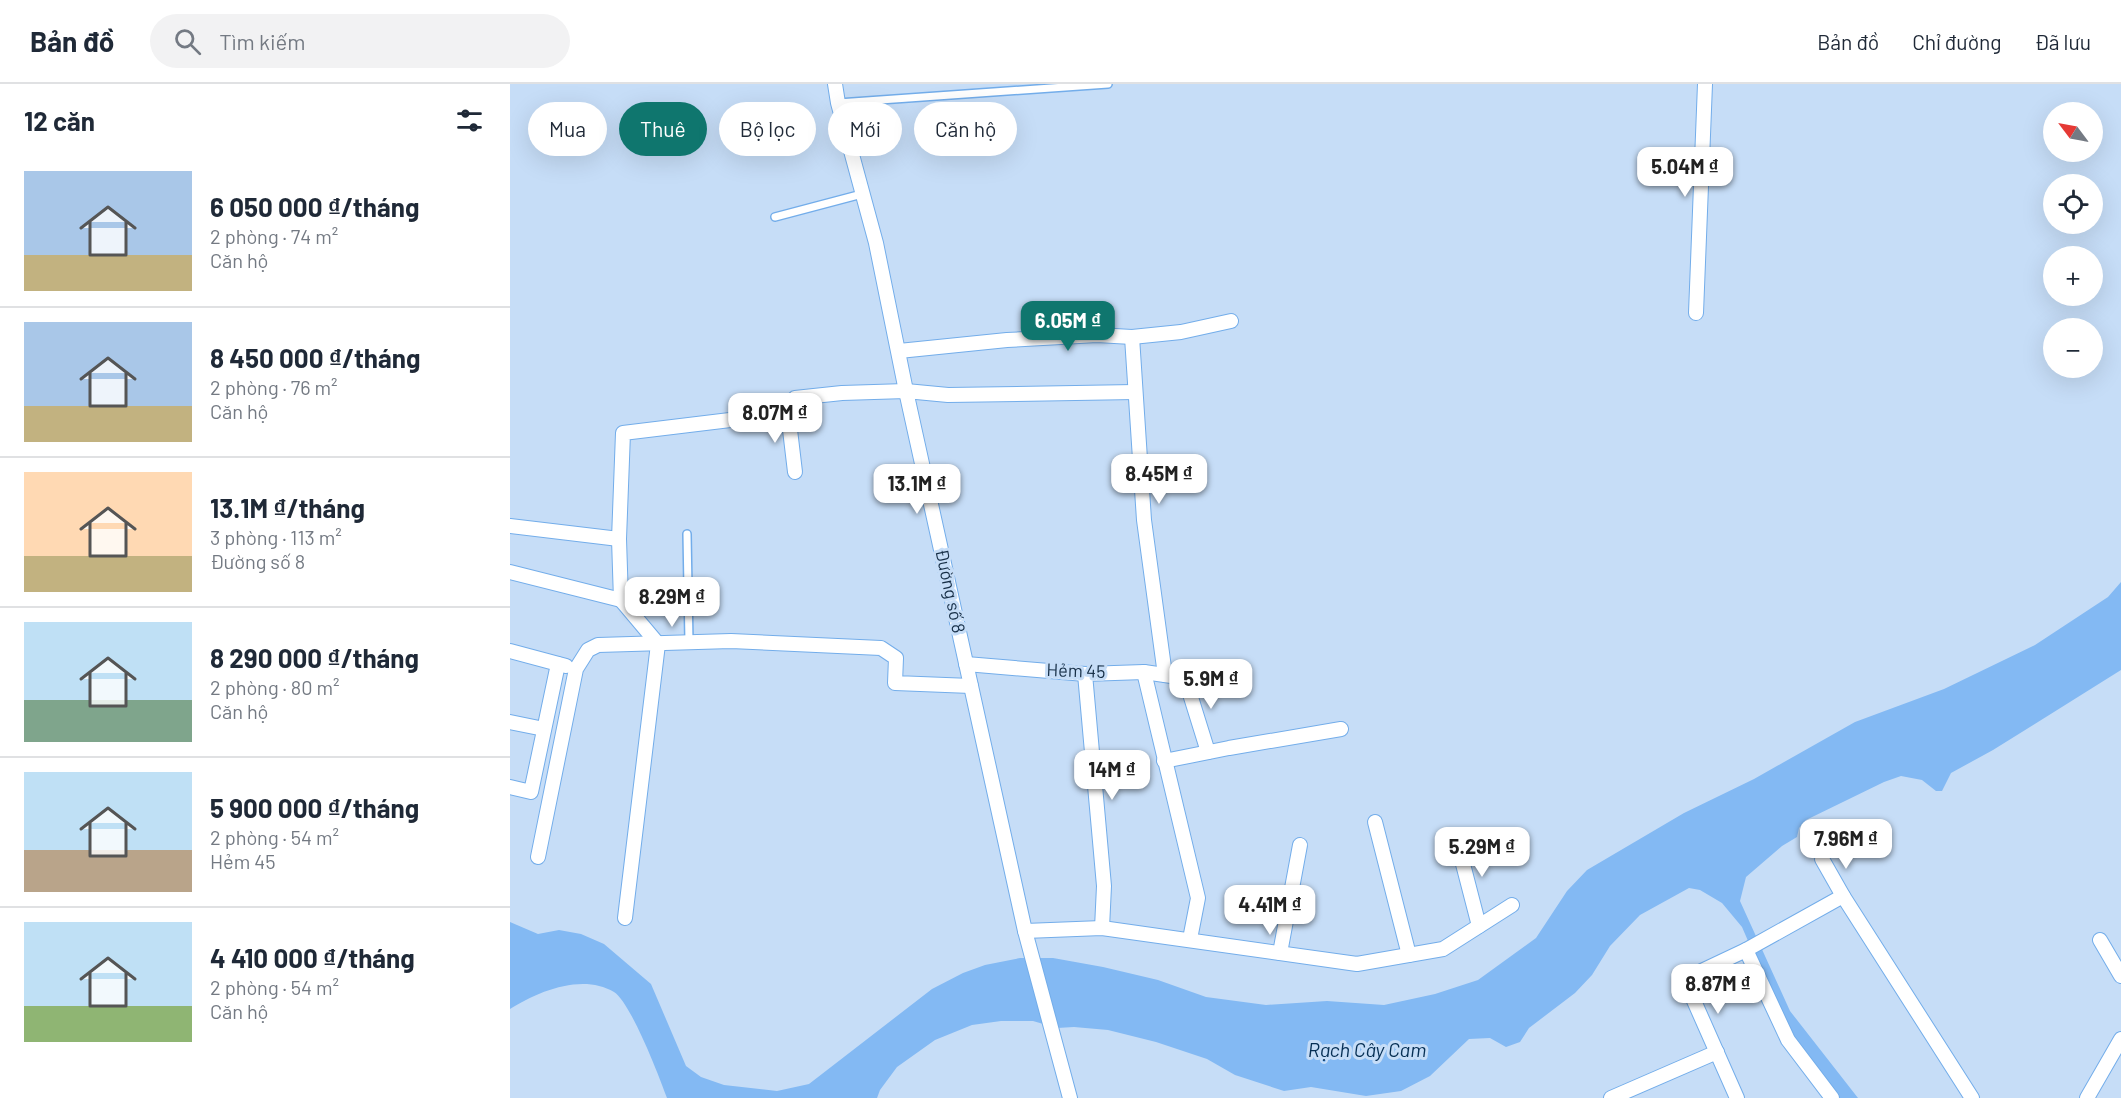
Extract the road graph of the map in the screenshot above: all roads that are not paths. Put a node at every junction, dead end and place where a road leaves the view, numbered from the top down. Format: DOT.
graph roads {
  1 [pos="835,84"];
  2 [pos="1108,84"];
  3 [pos="1705,84"];
  4 [pos="838,102"];
  5 [pos="852,102"];
  6 [pos="852,156"];
  7 [pos="862,194"];
  8 [pos="775,217"];
  9 [pos="1696,313"];
  10 [pos="1231,321"];
  11 [pos="1132,337"];
  12 [pos="899,351"];
  13 [pos="906,391"];
  14 [pos="1134,392"];
  15 [pos="788,413"];
  16 [pos="795,472"];
  17 [pos="510,526"];
  18 [pos="687,534"];
  19 [pos="619,539"];
  20 [pos="510,572"];
  21 [pos="621,600"];
  22 [pos="690,643"];
  23 [pos="658,644"];
  24 [pos="510,651"];
  25 [pos="558,664"];
  26 [pos="966,664"];
  27 [pos="576,669"];
  28 [pos="1144,672"];
  29 [pos="1085,674"];
  30 [pos="1165,675"];
  31 [pos="971,686"];
  32 [pos="510,722"];
  33 [pos="544,729"];
  34 [pos="1341,729"];
  35 [pos="1208,752"];
  36 [pos="1164,761"];
  37 [pos="510,787"];
  38 [pos="1375,822"];
  39 [pos="1456,837"];
  40 [pos="1300,845"];
  41 [pos="538,857"];
  42 [pos="1822,859"];
  43 [pos="1843,896"];
  44 [pos="1512,905"];
  45 [pos="626,918"];
  46 [pos="1479,926"];
  47 [pos="1102,928"];
  48 [pos="1026,936"];
  49 [pos="1190,939"];
  50 [pos="2100,940"];
  51 [pos="1746,950"];
  52 [pos="1280,953"];
  53 [pos="1409,955"];
  54 [pos="2121,976"];
  55 [pos="2121,1039"];
  56 [pos="1717,1052"];
  57 [pos="2115,1063"];
  58 [pos="1070,1098"];
  59 [pos="1611,1098"];
  60 [pos="1737,1098"];
  61 [pos="1832,1098"];
  62 [pos="1972,1098"];
  63 [pos="2086,1098"];
  1 -- 4 [label="street, Đường số 8"];
  2 -- 5 [label="lane"];
  3 -- 9 [label="street"];
  6 -- 7 [label="street, Đường số 8"];
  7 -- 8 [label="lane"];
  7 -- 12 [label="street, Đường số 8"];
  10 -- 11 [label="street"];
  11 -- 12 [label="street"];
  11 -- 14 [label="street"];
  12 -- 13 [label="street, Đường số 8"];
  13 -- 14 [label="street"];
  13 -- 15 [label="street"];
  13 -- 26 [label="street, Đường số 8"];
  14 -- 30 [label="street"];
  15 -- 16 [label="street"];
  15 -- 19 [label="street"];
  17 -- 19 [label="street"];
  18 -- 22 [label="lane"];
  19 -- 21 [label="street"];
  20 -- 21 [label="street"];
  21 -- 23 [label="street"];
  22 -- 23 [label="street"];
  22 -- 31 [label="street"];
  23 -- 27 [label="street"];
  23 -- 45 [label="street"];
  24 -- 25 [label="street"];
  25 -- 27 [label="street"];
  25 -- 33 [label="street"];
  26 -- 29 [label="street, Hẻm 45"];
  26 -- 31 [label="street, Đường số 8"];
  27 -- 41 [label="street"];
  28 -- 29 [label="street, Hẻm 45"];
  28 -- 30 [label="street, Hẻm 45"];
  28 -- 36 [label="street"];
  29 -- 47 [label="street"];
  30 -- 35 [label="street, Hẻm 45"];
  31 -- 48 [label="street, Đường số 8"];
  32 -- 33 [label="street"];
  33 -- 37 [label="street"];
  34 -- 35 [label="street"];
  35 -- 36 [label="street"];
  36 -- 49 [label="street"];
  38 -- 53 [label="street"];
  39 -- 46 [label="street"];
  40 -- 52 [label="street"];
  42 -- 43 [label="street"];
  43 -- 51 [label="street"];
  43 -- 62 [label="street"];
  44 -- 46 [label="street"];
  46 -- 53 [label="street"];
  47 -- 48 [label="street"];
  47 -- 49 [label="street"];
  48 -- 58 [label="street, Đường số 8"];
  49 -- 52 [label="street"];
  50 -- 54 [label="street"];
  51 -- 56 [label="street"];
  51 -- 61 [label="street"];
  52 -- 53 [label="street"];
  55 -- 57 [label="street"];
  56 -- 59 [label="street"];
  56 -- 60 [label="street"];
  57 -- 63 [label="street"];
}
